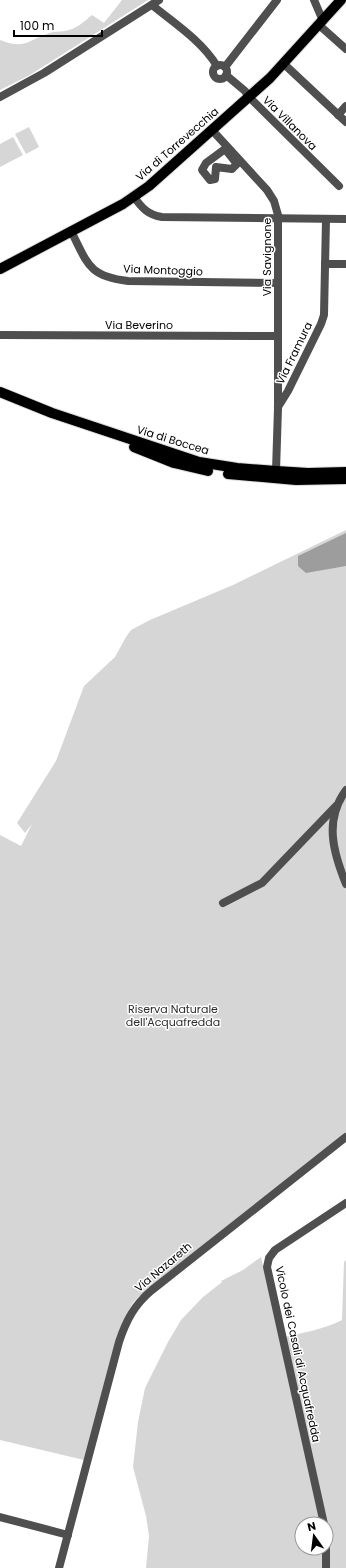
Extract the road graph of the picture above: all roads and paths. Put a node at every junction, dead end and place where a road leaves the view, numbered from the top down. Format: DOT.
graph roads {
  1 [pos="277,0"];
  2 [pos="314,0"];
  3 [pos="341,0"];
  4 [pos="156,2"];
  5 [pos="321,23"];
  6 [pos="346,48"];
  7 [pos="284,64"];
  8 [pos="223,69"];
  9 [pos="0,97"];
  10 [pos="249,97"];
  11 [pos="346,106"];
  12 [pos="338,115"];
  13 [pos="346,122"];
  14 [pos="212,130"];
  15 [pos="206,163"];
  16 [pos="338,186"];
  17 [pos="134,197"];
  18 [pos="279,219"];
  19 [pos="326,219"];
  20 [pos="346,219"];
  21 [pos="71,232"];
  22 [pos="325,264"];
  23 [pos="346,264"];
  24 [pos="0,269"];
  25 [pos="278,283"];
  26 [pos="0,335"];
  27 [pos="277,336"];
  28 [pos="0,392"];
  29 [pos="0,400"];
  30 [pos="278,408"];
  31 [pos="276,471"];
  32 [pos="346,472"];
  33 [pos="346,479"];
  34 [pos="346,790"];
  35 [pos="336,806"];
  36 [pos="346,884"];
  37 [pos="223,903"];
  38 [pos="346,1138"];
  39 [pos="346,1203"];
  40 [pos="322,1516"];
  41 [pos="0,1517"];
  42 [pos="68,1535"];
  43 [pos="326,1556"];
  44 [pos="59,1568"];
  45 [pos="326,1568"];
  1 -- 8 [label="street"];
  2 -- 5 [label="street"];
  3 -- 5 [label="main road, Via di Torrevecchia"];
  4 -- 8 [label="street, Via Villanova"];
  4 -- 9 [label="street"];
  5 -- 6 [label="street"];
  5 -- 7 [label="main road, Via di Torrevecchia"];
  7 -- 10 [label="main road, Via di Torrevecchia"];
  7 -- 12 [label="street"];
  8 -- 10 [label="street, Via Villanova"];
  10 -- 14 [label="main road, Via di Torrevecchia"];
  10 -- 16 [label="street, Via Villanova"];
  11 -- 12 [label="street"];
  12 -- 13 [label="street"];
  14 -- 17 [label="main road, Via di Torrevecchia"];
  14 -- 18 [label="street, Via Savignone"];
  15 -- 15 [label="street"];
  17 -- 18 [label="street"];
  17 -- 21 [label="main road, Via di Torrevecchia"];
  18 -- 19 [label="street"];
  18 -- 25 [label="street, Via Savignone"];
  19 -- 20 [label="street"];
  19 -- 22 [label="street, Via Framura"];
  21 -- 24 [label="main road, Via di Torrevecchia"];
  21 -- 25 [label="street, Via Montoggio"];
  22 -- 23 [label="street"];
  22 -- 30 [label="street, Via Framura"];
  25 -- 27 [label="street, Via Savignone"];
  26 -- 27 [label="street, Via Beverino"];
  27 -- 30 [label="street, Via Savignone"];
  28 -- 31 [label="main road, Via di Boccea"];
  29 -- 33 [label="main road, Via di Boccea"];
  30 -- 31 [label="street, Via Framura"];
  31 -- 32 [label="main road, Via di Boccea"];
  34 -- 35 [label="street"];
  35 -- 36 [label="street"];
  35 -- 37 [label="street"];
  38 -- 42 [label="street, Via Nazareth"];
  39 -- 40 [label="street, Vicolo dei Casali di Acquafredda"];
  41 -- 42 [label="street"];
  42 -- 44 [label="street, Via Nazareth"];
  43 -- 45 [label="street"];
}
